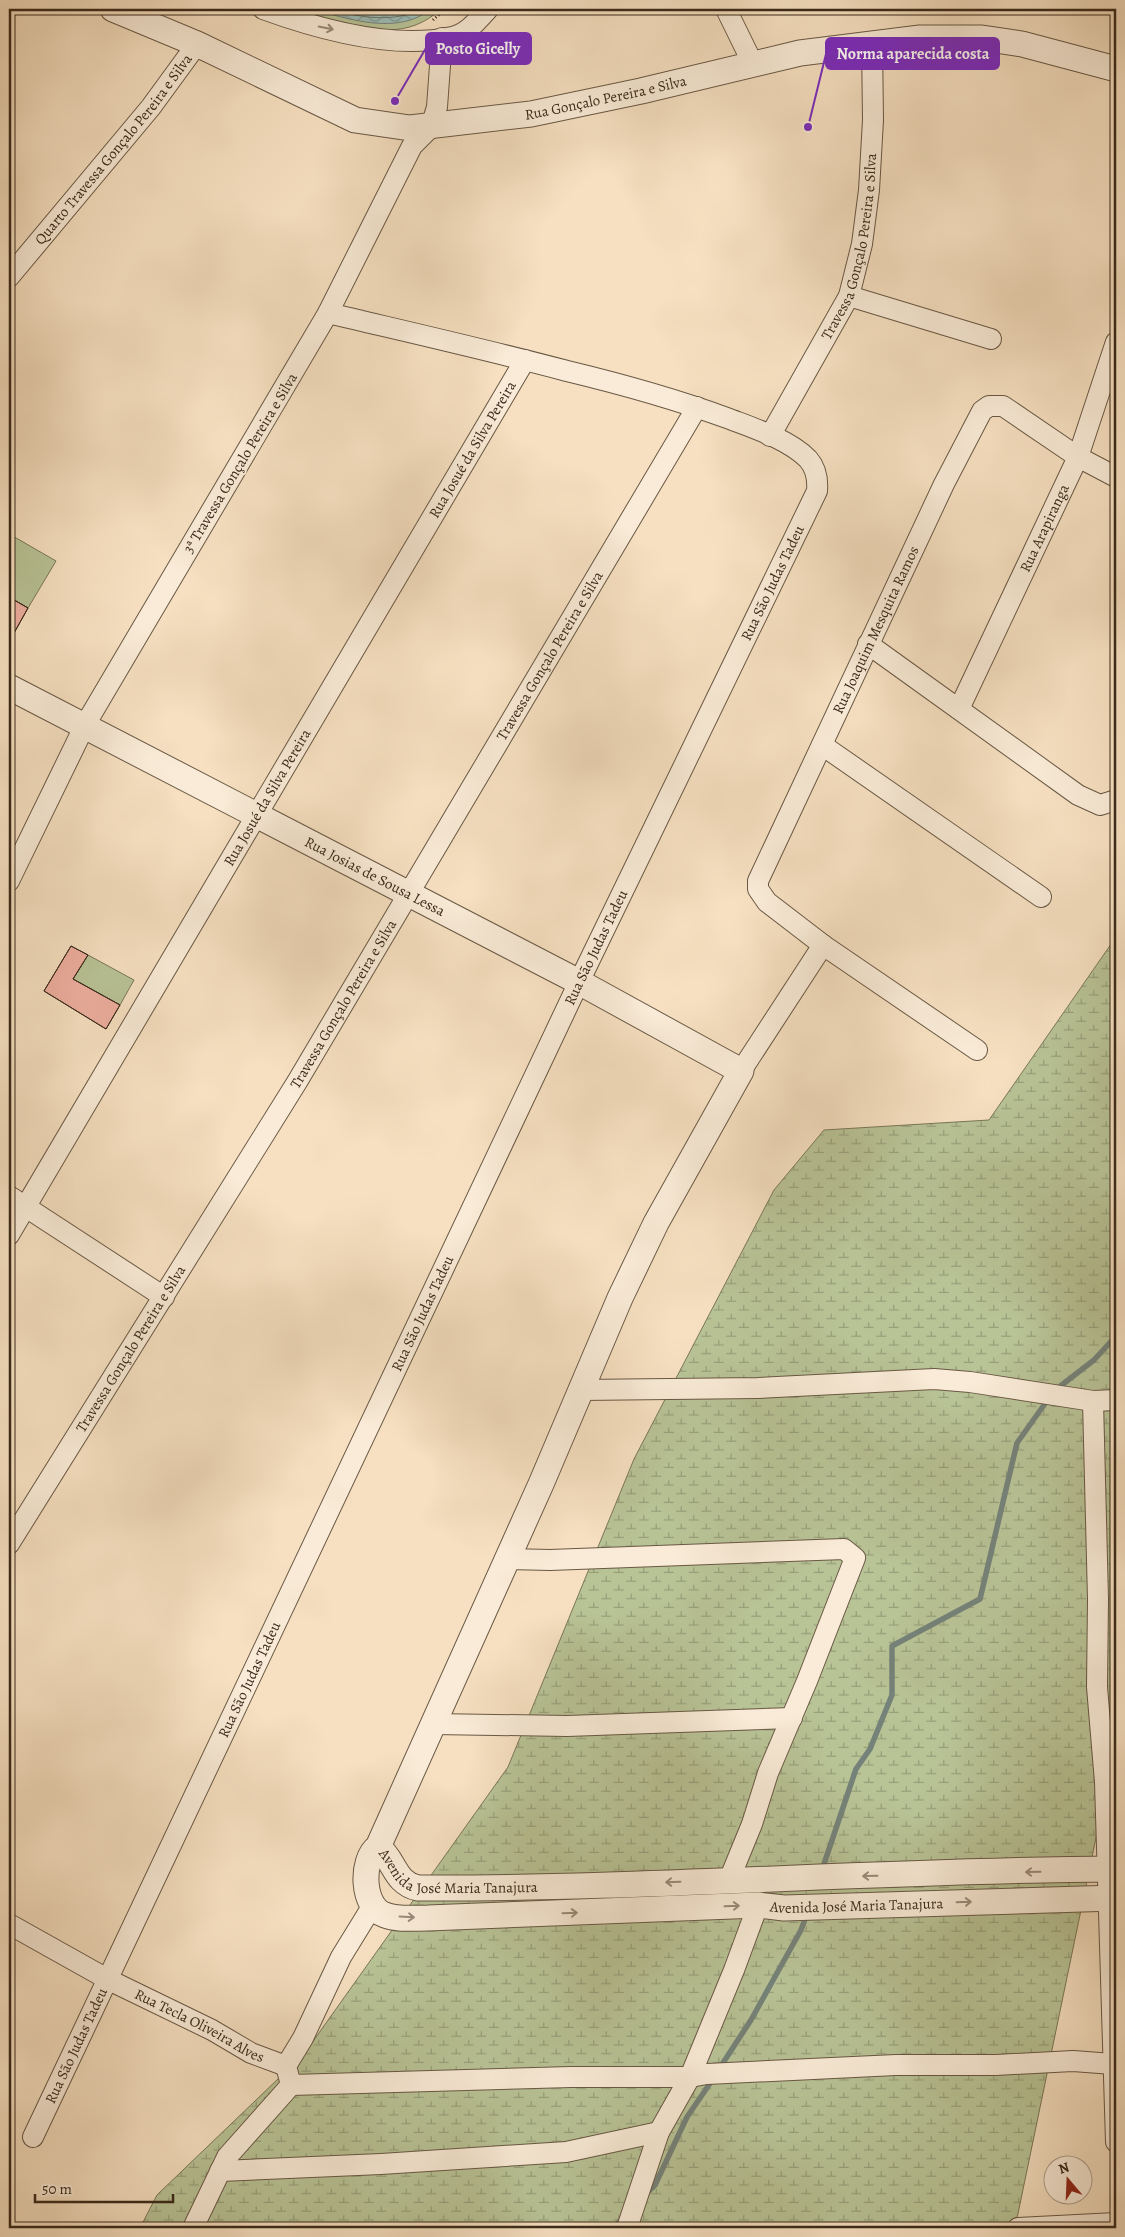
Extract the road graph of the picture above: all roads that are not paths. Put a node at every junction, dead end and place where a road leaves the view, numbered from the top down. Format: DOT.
graph roads {
  1 [pos="113,9"];
  2 [pos="263,9"];
  3 [pos="488,9"];
  4 [pos="726,9"];
  5 [pos="153,17"];
  6 [pos="442,38"];
  7 [pos="872,42"];
  8 [pos="197,44"];
  9 [pos="754,64"];
  10 [pos="1116,70"];
  11 [pos="431,128"];
  12 [pos="9,277"];
  13 [pos="849,296"];
  14 [pos="328,313"];
  15 [pos="991,339"];
  16 [pos="1116,342"];
  17 [pos="525,360"];
  18 [pos="697,407"];
  19 [pos="770,436"];
  20 [pos="1078,457"];
  21 [pos="1116,477"];
  22 [pos="868,644"];
  23 [pos="9,688"];
  24 [pos="959,709"];
  25 [pos="85,725"];
  26 [pos="822,745"];
  27 [pos="1116,800"];
  28 [pos="258,815"];
  29 [pos="9,881"];
  30 [pos="409,894"];
  31 [pos="1041,897"];
  32 [pos="823,945"];
  33 [pos="579,982"];
  34 [pos="977,1050"];
  35 [pos="740,1071"];
  36 [pos="9,1196"];
  37 [pos="26,1207"];
  38 [pos="9,1235"];
  39 [pos="164,1297"];
  40 [pos="581,1390"];
  41 [pos="1116,1400"];
  42 [pos="1093,1401"];
  43 [pos="9,1544"];
  44 [pos="507,1559"];
  45 [pos="792,1718"];
  46 [pos="434,1724"];
  47 [pos="378,1847"];
  48 [pos="1112,1869"];
  49 [pos="1059,1871"];
  50 [pos="729,1880"];
  51 [pos="524,1889"];
  52 [pos="1060,1898"];
  53 [pos="1112,1898"];
  54 [pos="373,1905"];
  55 [pos="758,1905"];
  56 [pos="525,1914"];
  57 [pos="9,1924"];
  58 [pos="109,1980"];
  59 [pos="1113,2064"];
  60 [pos="286,2066"];
  61 [pos="690,2076"];
  62 [pos="291,2085"];
  63 [pos="660,2132"];
  64 [pos="33,2137"];
  65 [pos="1116,2142"];
  66 [pos="220,2171"];
  67 [pos="1116,2224"];
  68 [pos="193,2228"];
  69 [pos="627,2228"];
  70 [pos="1018,2228"];
  1 -- 5 [label="street, Rua Gonçalo Pereira e Silva"];
  2 -- 6 [label="street, one-way"];
  3 -- 6 [label="street"];
  4 -- 9 [label="street"];
  5 -- 8 [label="street, Rua Gonçalo Pereira e Silva"];
  6 -- 11 [label="street"];
  7 -- 9 [label="street, Rua Gonçalo Pereira e Silva"];
  7 -- 10 [label="street, Rua Gonçalo Pereira e Silva"];
  7 -- 13 [label="street, Travessa Gonçalo Pereira e Silva"];
  8 -- 11 [label="street, Rua Gonçalo Pereira e Silva"];
  8 -- 12 [label="street, Quarto Travessa Gonçalo Pereira e Silva"];
  9 -- 11 [label="street, Rua Gonçalo Pereira e Silva"];
  11 -- 14 [label="street, 3ª Travessa Gonçalo Pereira e Silva"];
  13 -- 15 [label="street"];
  13 -- 19 [label="street, Travessa Gonçalo Pereira e Silva"];
  14 -- 17 [label="street"];
  14 -- 25 [label="street, 3ª Travessa Gonçalo Pereira e Silva"];
  16 -- 20 [label="street, Rua Arapiranga"];
  17 -- 18 [label="street"];
  17 -- 28 [label="street, Rua Josué da Silva Pereira"];
  18 -- 19 [label="street"];
  18 -- 30 [label="street, Travessa Gonçalo Pereira e Silva"];
  19 -- 33 [label="street, Rua São Judas Tadeu"];
  20 -- 21 [label="street"];
  20 -- 22 [label="street, Rua Joaquim Mesquita Ramos"];
  20 -- 24 [label="street, Rua Arapiranga"];
  22 -- 24 [label="street"];
  22 -- 26 [label="street, Rua Joaquim Mesquita Ramos"];
  23 -- 25 [label="street, Rua Josias de Sousa Lessa"];
  24 -- 27 [label="street"];
  25 -- 28 [label="street, Rua Josias de Sousa Lessa"];
  25 -- 29 [label="street, 3ª Travessa Gonçalo Pereira e Silva"];
  26 -- 31 [label="street"];
  26 -- 32 [label="street, Rua Joaquim Mesquita Ramos"];
  28 -- 30 [label="street, Rua Josias de Sousa Lessa"];
  28 -- 37 [label="street, Rua Josué da Silva Pereira"];
  30 -- 33 [label="street, Rua Josias de Sousa Lessa"];
  30 -- 39 [label="street, Travessa Gonçalo Pereira e Silva"];
  32 -- 34 [label="street"];
  32 -- 35 [label="street"];
  33 -- 35 [label="street, Rua Josias de Sousa Lessa"];
  33 -- 58 [label="street, Rua São Judas Tadeu"];
  35 -- 40 [label="street"];
  36 -- 37 [label="street"];
  37 -- 38 [label="street, Rua Josué da Silva Pereira"];
  37 -- 39 [label="street"];
  39 -- 43 [label="street, Travessa Gonçalo Pereira e Silva"];
  40 -- 42 [label="street"];
  40 -- 44 [label="street"];
  41 -- 42 [label="street"];
  42 -- 48 [label="street"];
  44 -- 45 [label="street"];
  44 -- 46 [label="street"];
  45 -- 46 [label="street"];
  45 -- 50 [label="street"];
  46 -- 47 [label="street"];
  47 -- 51 [label="street, Avenida José Maria Tanajura"];
  47 -- 54 [label="street, Avenida José Maria Tanajura"];
  48 -- 49 [label="street, Avenida José Maria Tanajura"];
  48 -- 53 [label="street"];
  49 -- 50 [label="street, Avenida José Maria Tanajura, one-way"];
  49 -- 52 [label="street"];
  50 -- 51 [label="street, Avenida José Maria Tanajura, one-way"];
  51 -- 56 [label="street"];
  52 -- 53 [label="street, Avenida José Maria Tanajura"];
  55 -- 52 [label="street, Avenida José Maria Tanajura, one-way"];
  53 -- 59 [label="street"];
  54 -- 56 [label="street, Avenida José Maria Tanajura, one-way"];
  54 -- 60 [label="street"];
  56 -- 55 [label="street, Avenida José Maria Tanajura, one-way"];
  55 -- 61 [label="street"];
  57 -- 58 [label="street, Rua Tecla Oliveira Alves"];
  58 -- 60 [label="street, Rua Tecla Oliveira Alves"];
  58 -- 64 [label="street, Rua São Judas Tadeu"];
  59 -- 61 [label="street"];
  59 -- 65 [label="street"];
  60 -- 62 [label="street"];
  61 -- 62 [label="street"];
  61 -- 63 [label="street"];
  62 -- 66 [label="street"];
  63 -- 66 [label="street"];
  63 -- 69 [label="street"];
  66 -- 68 [label="street"];
  67 -- 70 [label="street"];
}
